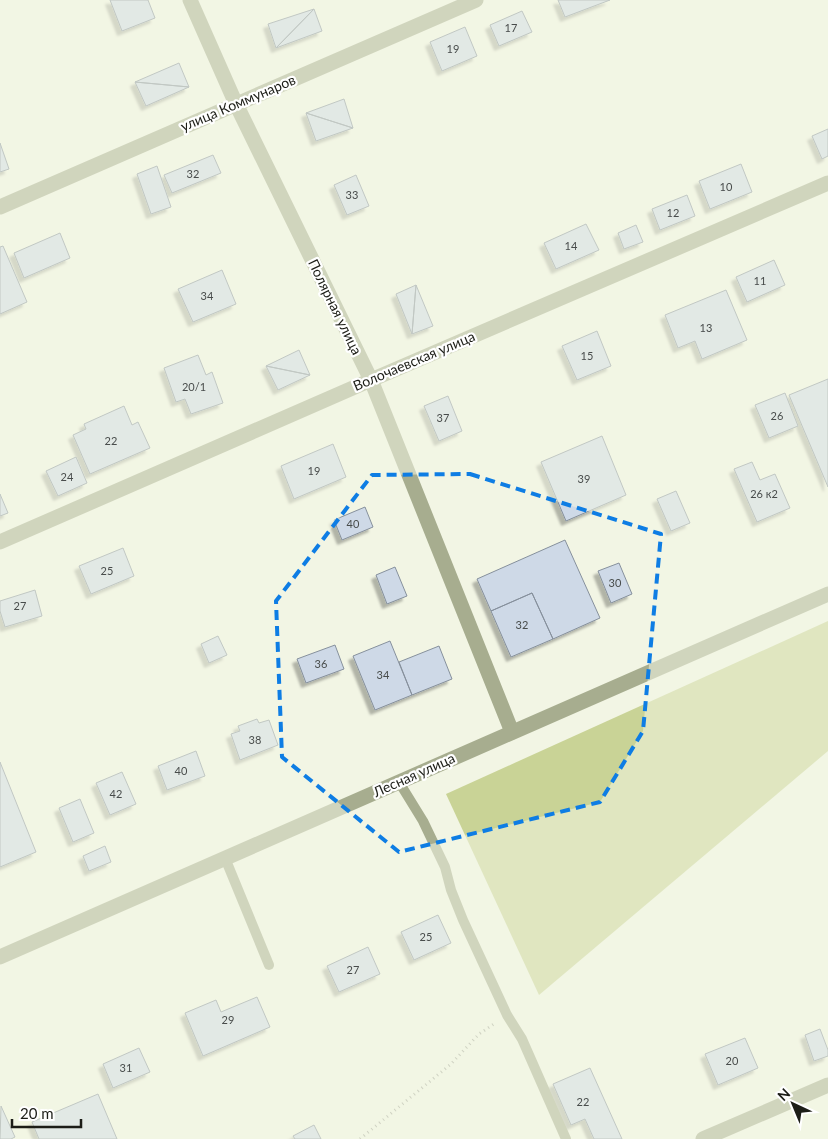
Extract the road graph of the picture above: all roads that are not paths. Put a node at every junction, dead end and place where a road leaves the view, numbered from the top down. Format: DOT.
graph roads {
  1 [pos="190,0"];
  2 [pos="476,0"];
  3 [pos="236,104"];
  4 [pos="828,183"];
  5 [pos="0,207"];
  6 [pos="371,380"];
  7 [pos="0,542"];
  8 [pos="828,594"];
  9 [pos="512,732"];
  10 [pos="399,782"];
  11 [pos="225,858"];
  12 [pos="0,957"];
  13 [pos="269,965"];
  14 [pos="828,1085"];
  15 [pos="566,1139"];
  16 [pos="703,1139"];
  1 -- 3 [label="street, Полярная улица"];
  2 -- 3 [label="street, улица Коммунаров"];
  3 -- 5 [label="street, улица Коммунаров"];
  3 -- 6 [label="street, Полярная улица"];
  4 -- 6 [label="street, Волочаевская улица"];
  6 -- 7 [label="street, Волочаевская улица"];
  6 -- 9 [label="street, Полярная улица"];
  8 -- 9 [label="street, Лесная улица"];
  9 -- 10 [label="street, Лесная улица"];
  10 -- 11 [label="street, Лесная улица"];
  10 -- 15 [label="lane"];
  11 -- 12 [label="street, Лесная улица"];
  11 -- 13 [label="lane"];
  14 -- 16 [label="street"];
}
